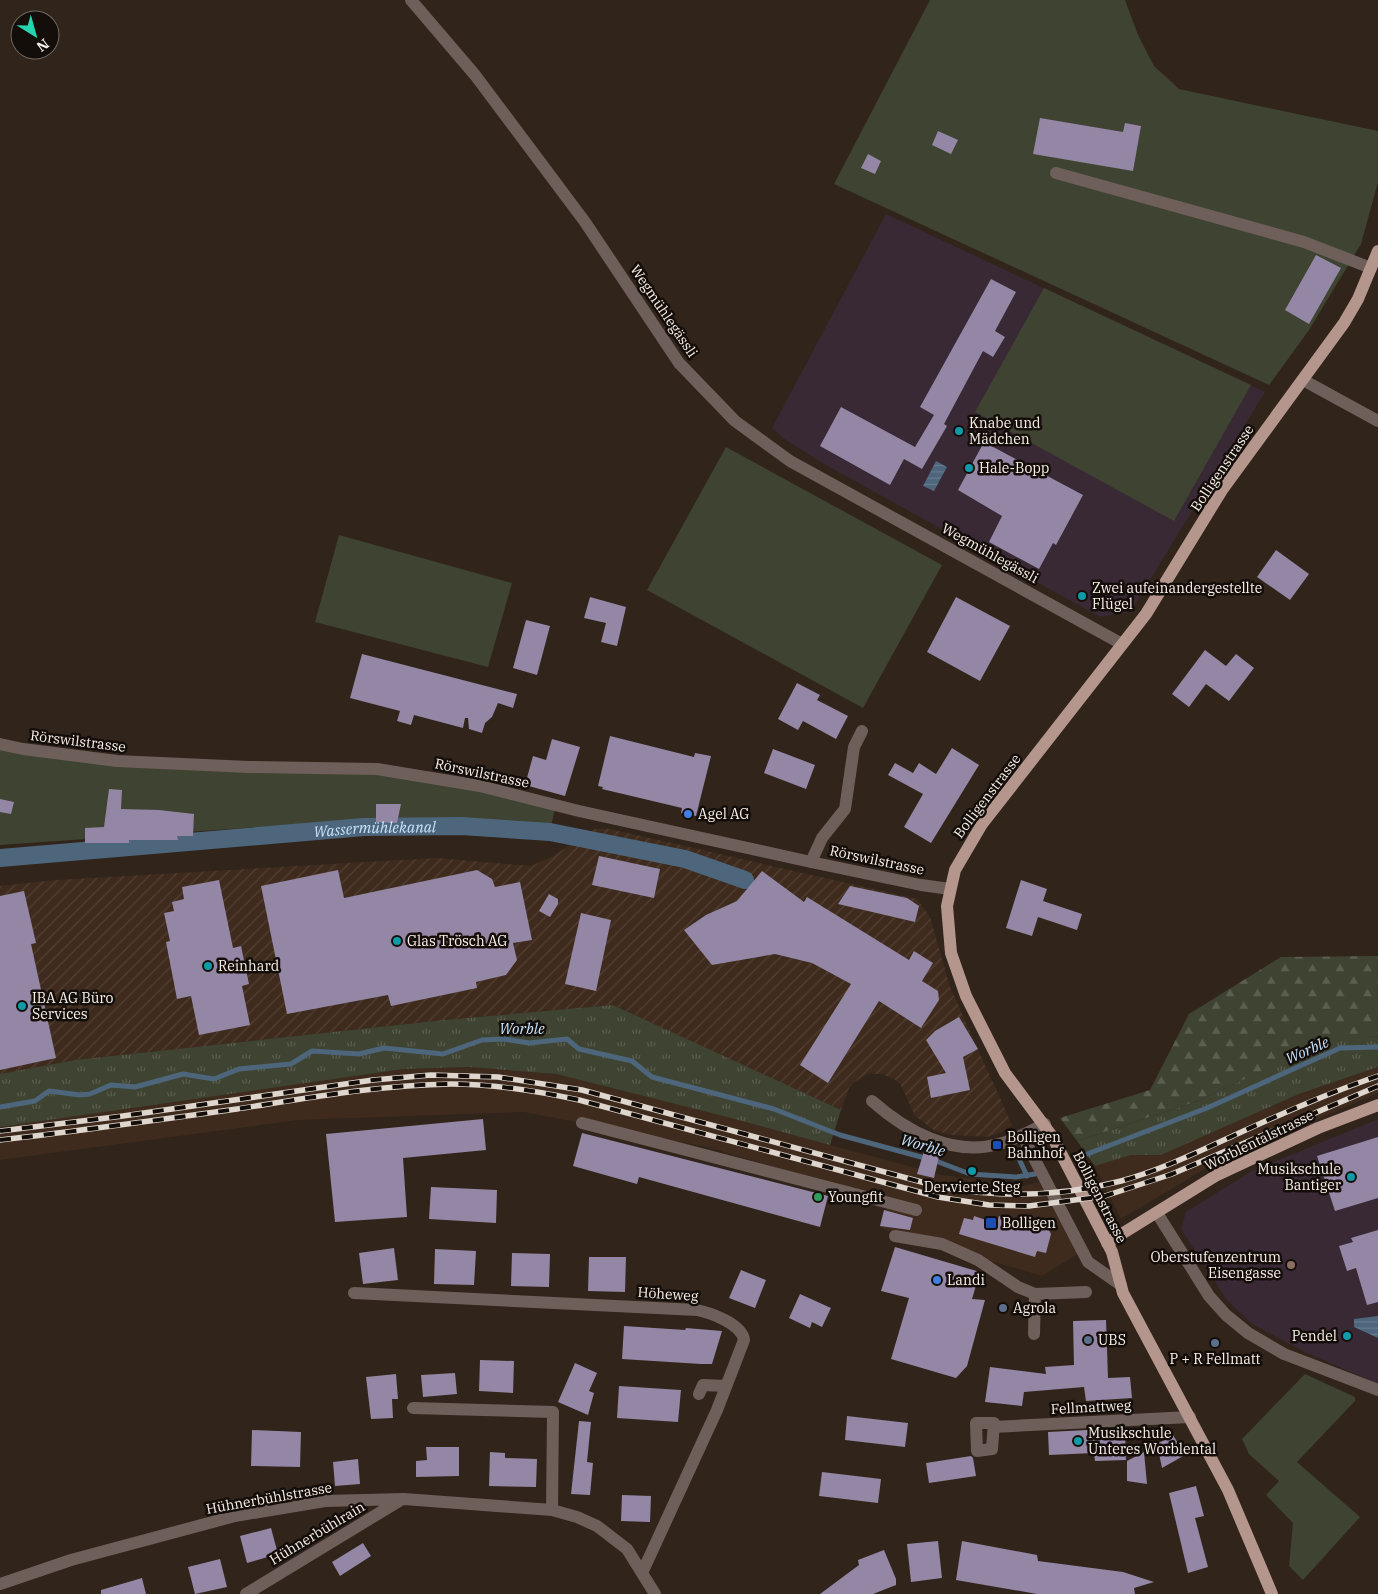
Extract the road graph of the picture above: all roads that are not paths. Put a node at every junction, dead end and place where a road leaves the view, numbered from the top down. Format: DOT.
graph roads {
  1 [pos="411,0"];
  2 [pos="1056,172"];
  3 [pos="1378,251"];
  4 [pos="1371,268"];
  5 [pos="1303,380"];
  6 [pos="1378,421"];
  7 [pos="1122,644"];
  8 [pos="862,732"];
  9 [pos="0,744"];
  10 [pos="811,862"];
  11 [pos="950,888"];
  12 [pos="872,1102"];
  13 [pos="1378,1104"];
  14 [pos="582,1123"];
  15 [pos="1045,1124"];
  16 [pos="1022,1135"];
  17 [pos="916,1210"];
  18 [pos="1157,1214"];
  19 [pos="895,1236"];
  20 [pos="1107,1243"];
  21 [pos="1121,1285"];
  22 [pos="1086,1292"];
  23 [pos="354,1293"];
  24 [pos="1035,1294"];
  25 [pos="1034,1334"];
  26 [pos="726,1386"];
  27 [pos="1378,1390"];
  28 [pos="699,1394"];
  29 [pos="413,1408"];
  30 [pos="1190,1417"];
  31 [pos="994,1427"];
  32 [pos="404,1499"];
  33 [pos="552,1510"];
  34 [pos="642,1573"];
  35 [pos="0,1584"];
  36 [pos="246,1594"];
  37 [pos="655,1594"];
  38 [pos="1272,1594"];
  1 -- 7 [label="street, Wegmühlegässli"];
  2 -- 4 [label="street"];
  3 -- 4 [label="main road, Bolligenstrasse"];
  4 -- 5 [label="main road, Bolligenstrasse"];
  5 -- 6 [label="street"];
  5 -- 7 [label="main road, Bolligenstrasse"];
  7 -- 11 [label="main road, Bolligenstrasse"];
  8 -- 10 [label="street"];
  9 -- 10 [label="street, Rörswilstrasse"];
  10 -- 11 [label="street, Rörswilstrasse"];
  11 -- 15 [label="main road, Bolligenstrasse"];
  12 -- 16 [label="street"];
  13 -- 18 [label="main road, Worblentalstrasse"];
  14 -- 17 [label="street"];
  15 -- 16 [label="street"];
  15 -- 20 [label="main road, Bolligenstrasse"];
  16 -- 21 [label="street"];
  18 -- 20 [label="main road, Worblentalstrasse"];
  18 -- 27 [label="street"];
  19 -- 24 [label="street"];
  20 -- 21 [label="main road, Bolligenstrasse"];
  21 -- 30 [label="main road, Bolligenstrasse"];
  22 -- 24 [label="street"];
  23 -- 26 [label="street, Höheweg"];
  24 -- 25 [label="street"];
  26 -- 28 [label="street"];
  26 -- 34 [label="street, Höheweg"];
  29 -- 33 [label="street"];
  30 -- 31 [label="street, Fellmattweg"];
  30 -- 38 [label="main road, Bolligenstrasse"];
  32 -- 33 [label="street, Hühnerbühlstrasse"];
  32 -- 35 [label="street, Hühnerbühlstrasse"];
  32 -- 36 [label="street, Hühnerbühlrain"];
  33 -- 34 [label="street, Hühnerbühlstrasse"];
  34 -- 37 [label="street, Hühnerbühlstrasse"];
}
